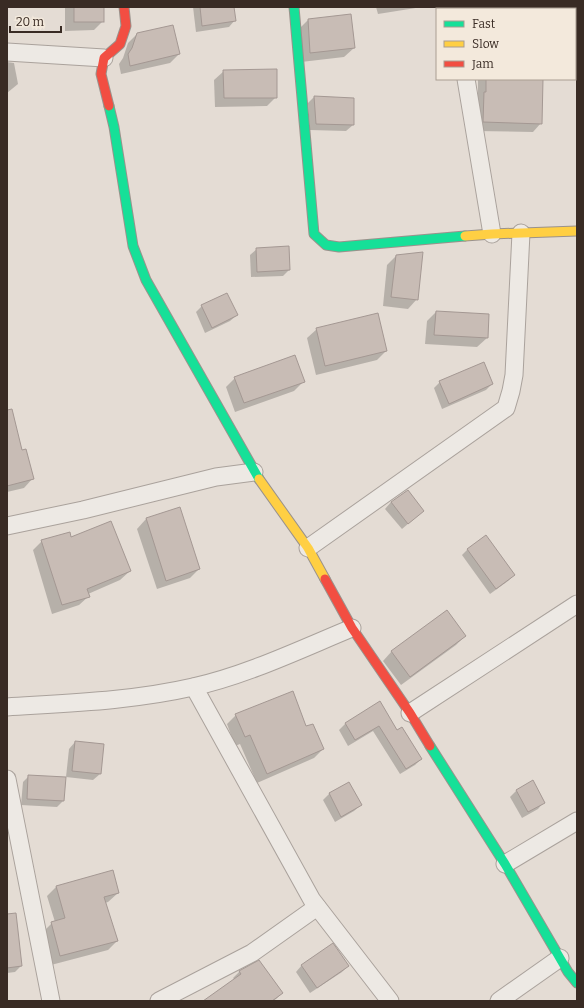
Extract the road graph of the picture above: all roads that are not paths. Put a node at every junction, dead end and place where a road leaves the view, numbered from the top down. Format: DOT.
graph roads {
  1 [pos="124,7"];
  2 [pos="294,7"];
  3 [pos="7,52"];
  4 [pos="104,58"];
  5 [pos="466,80"];
  6 [pos="577,231"];
  7 [pos="520,233"];
  8 [pos="492,234"];
  9 [pos="254,472"];
  10 [pos="7,526"];
  11 [pos="308,548"];
  12 [pos="577,604"];
  13 [pos="352,628"];
  14 [pos="194,687"];
  15 [pos="7,707"];
  16 [pos="410,713"];
  17 [pos="7,779"];
  18 [pos="577,820"];
  19 [pos="505,864"];
  20 [pos="318,907"];
  21 [pos="560,958"];
  22 [pos="577,983"];
  23 [pos="51,1001"];
  24 [pos="158,1001"];
  25 [pos="390,1001"];
  26 [pos="499,1001"];
  1 -- 4 [label="street"];
  2 -- 8 [label="street"];
  3 -- 4 [label="street"];
  4 -- 9 [label="street"];
  5 -- 8 [label="street"];
  6 -- 7 [label="street"];
  7 -- 8 [label="street"];
  7 -- 11 [label="street"];
  9 -- 10 [label="street"];
  9 -- 11 [label="street"];
  11 -- 13 [label="street"];
  12 -- 16 [label="street"];
  13 -- 14 [label="street"];
  13 -- 16 [label="street"];
  14 -- 15 [label="street"];
  14 -- 20 [label="street"];
  16 -- 19 [label="street"];
  17 -- 23 [label="street"];
  18 -- 19 [label="street"];
  19 -- 21 [label="street"];
  20 -- 24 [label="street"];
  20 -- 25 [label="street"];
  21 -- 22 [label="street"];
  21 -- 26 [label="street"];
}
